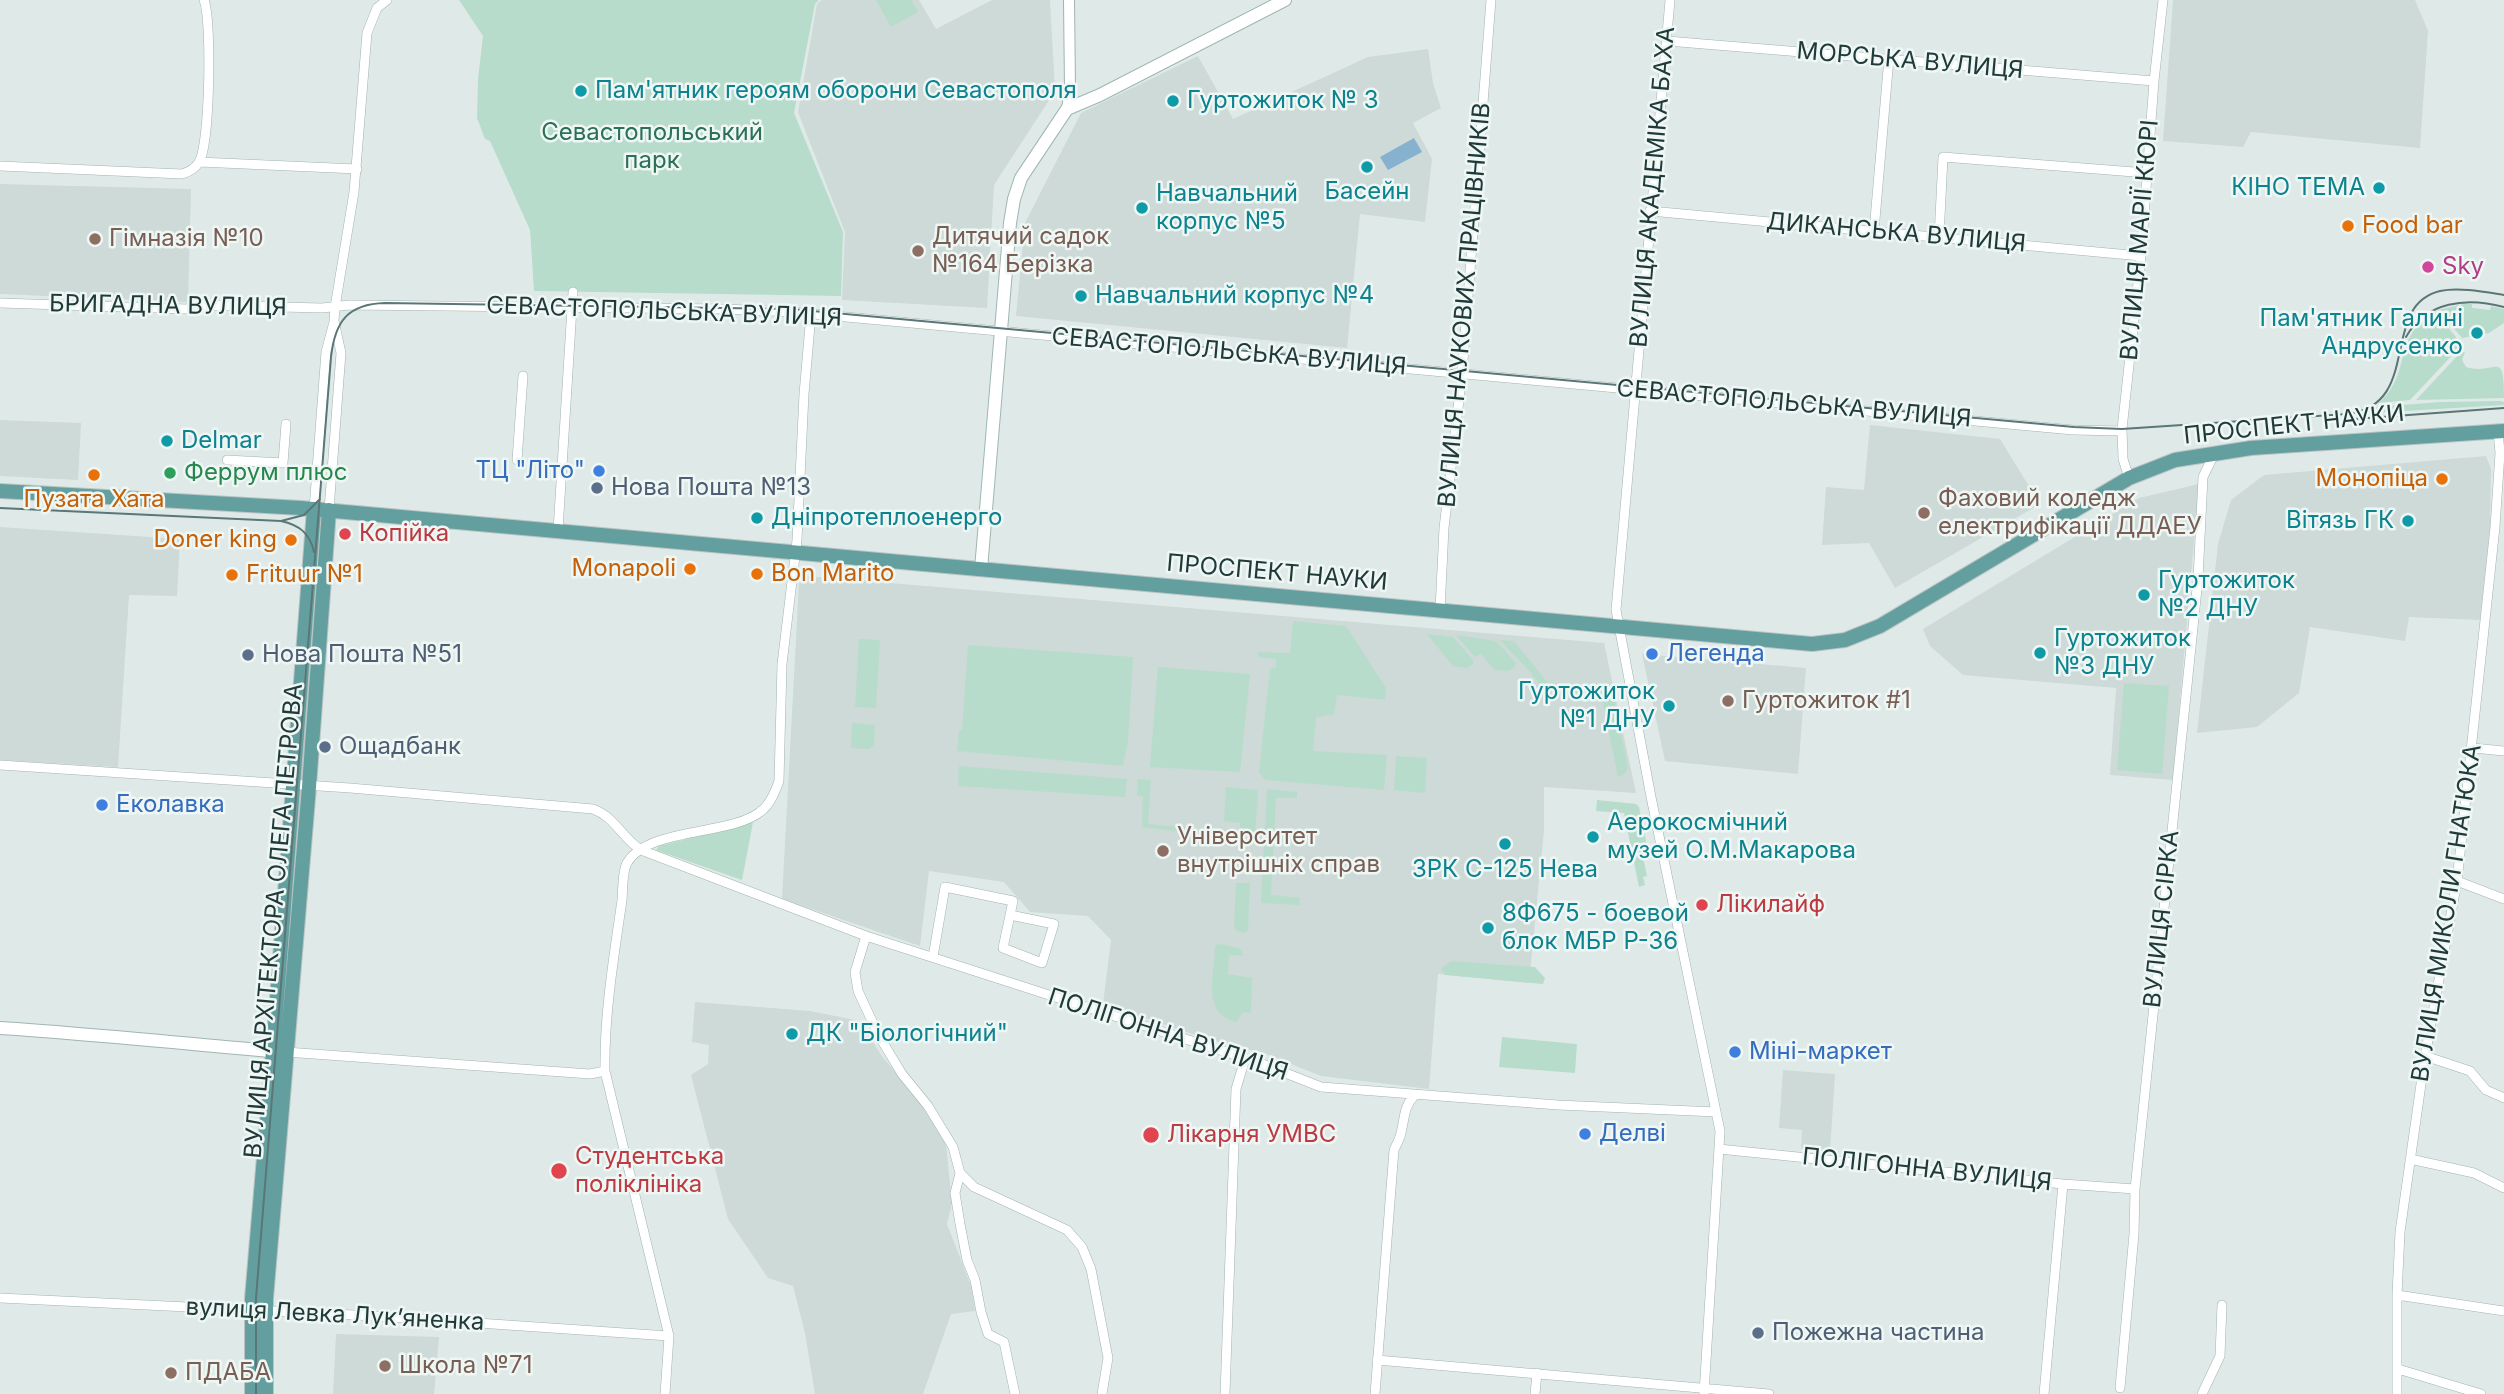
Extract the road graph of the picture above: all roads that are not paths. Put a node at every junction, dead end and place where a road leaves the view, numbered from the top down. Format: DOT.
graph roads {
  1 [pos="204,0"];
  2 [pos="387,0"];
  3 [pos="1069,0"];
  4 [pos="1285,0"];
  5 [pos="1491,0"];
  6 [pos="1670,0"];
  7 [pos="2163,0"];
  8 [pos="1667,41"];
  9 [pos="1889,58"];
  10 [pos="2154,81"];
  11 [pos="1067,109"];
  12 [pos="199,162"];
  13 [pos="0,166"];
  14 [pos="357,169"];
  15 [pos="2147,173"];
  16 [pos="1650,211"];
  17 [pos="1874,231"];
  18 [pos="1939,237"];
  19 [pos="2141,256"];
  20 [pos="573,292"];
  21 [pos="0,303"];
  22 [pos="335,307"];
  23 [pos="572,307"];
  24 [pos="811,314"];
  25 [pos="334,321"];
  26 [pos="1002,331"];
  27 [pos="1462,374"];
  28 [pos="523,376"];
  29 [pos="1634,389"];
  30 [pos="286,425"];
  31 [pos="2122,431"];
  32 [pos="2501,431"];
  33 [pos="2215,452"];
  34 [pos="227,460"];
  35 [pos="517,460"];
  36 [pos="2129,478"];
  37 [pos="0,491"];
  38 [pos="314,509"];
  39 [pos="329,510"];
  40 [pos="2500,528"];
  41 [pos="558,530"];
  42 [pos="794,552"];
  43 [pos="981,569"];
  44 [pos="1440,610"];
  45 [pos="1618,626"];
  46 [pos="2473,748"];
  47 [pos="2504,751"];
  48 [pos="0,765"];
  49 [pos="293,786"];
  50 [pos="309,787"];
  51 [pos="641,850"];
  52 [pos="2458,881"];
  53 [pos="2504,899"];
  54 [pos="1010,915"];
  55 [pos="866,936"];
  56 [pos="933,957"];
  57 [pos="0,1028"];
  58 [pos="280,1052"];
  59 [pos="2425,1056"];
  60 [pos="1245,1059"];
  61 [pos="606,1071"];
  62 [pos="1415,1095"];
  63 [pos="2504,1098"];
  64 [pos="1716,1112"];
  65 [pos="1719,1149"];
  66 [pos="2410,1160"];
  67 [pos="960,1173"];
  68 [pos="2063,1184"];
  69 [pos="2504,1188"];
  70 [pos="2135,1189"];
  71 [pos="2397,1295"];
  72 [pos="0,1298"];
  73 [pos="2222,1305"];
  74 [pos="258,1310"];
  75 [pos="2504,1311"];
  76 [pos="669,1336"];
  77 [pos="1377,1360"];
  78 [pos="2398,1369"];
  79 [pos="1537,1373"];
  80 [pos="2120,1388"];
  81 [pos="1704,1391"];
  82 [pos="252,1394"];
  83 [pos="266,1394"];
  84 [pos="664,1394"];
  85 [pos="1015,1394"];
  86 [pos="1102,1394"];
  87 [pos="1224,1394"];
  88 [pos="1376,1394"];
  89 [pos="1535,1394"];
  90 [pos="1769,1394"];
  91 [pos="2044,1394"];
  92 [pos="2202,1394"];
  93 [pos="2397,1394"];
  94 [pos="2481,1394"];
  1 -- 12 [label="street"];
  2 -- 14 [label="street, ВУЛИЦЯ АРХІТЕКТОРА ОЛЕГА ПЕТРОВА"];
  3 -- 11 [label="street"];
  4 -- 11 [label="main road"];
  5 -- 27 [label="street, ВУЛИЦЯ НАУКОВИХ ПРАЦІВНИКІВ"];
  6 -- 8 [label="street, ВУЛИЦЯ АКАДЕМІКА БАХА"];
  7 -- 10 [label="street, ВУЛИЦЯ МАРІЇ КЮРІ"];
  8 -- 9 [label="street, МОРСЬКА ВУЛИЦЯ"];
  8 -- 16 [label="street, ВУЛИЦЯ АКАДЕМІКА БАХА"];
  9 -- 10 [label="street, МОРСЬКА ВУЛИЦЯ"];
  9 -- 17 [label="street"];
  10 -- 15 [label="street, ВУЛИЦЯ МАРІЇ КЮРІ"];
  11 -- 26 [label="main road"];
  12 -- 13 [label="street"];
  12 -- 14 [label="street"];
  14 -- 22 [label="street, ВУЛИЦЯ АРХІТЕКТОРА ОЛЕГА ПЕТРОВА"];
  15 -- 18 [label="street"];
  15 -- 19 [label="street, ВУЛИЦЯ МАРІЇ КЮРІ"];
  16 -- 17 [label="street, ДИКАНСЬКА ВУЛИЦЯ"];
  16 -- 29 [label="street, ВУЛИЦЯ АКАДЕМІКА БАХА"];
  17 -- 18 [label="street, ДИКАНСЬКА ВУЛИЦЯ"];
  18 -- 19 [label="street, ДИКАНСЬКА ВУЛИЦЯ"];
  19 -- 31 [label="street, ВУЛИЦЯ МАРІЇ КЮРІ"];
  20 -- 23 [label="street"];
  21 -- 22 [label="street, БРИГАДНА ВУЛИЦЯ"];
  22 -- 23 [label="street, СЕВАСТОПОЛЬСЬКА ВУЛИЦЯ"];
  22 -- 25 [label="street, ВУЛИЦЯ АРХІТЕКТОРА ОЛЕГА ПЕТРОВА"];
  23 -- 24 [label="street, СЕВАСТОПОЛЬСЬКА ВУЛИЦЯ"];
  23 -- 41 [label="street"];
  24 -- 26 [label="street, СЕВАСТОПОЛЬСЬКА ВУЛИЦЯ"];
  24 -- 42 [label="street"];
  25 -- 38 [label="street"];
  25 -- 39 [label="street, ВУЛИЦЯ АРХІТЕКТОРА ОЛЕГА ПЕТРОВА"];
  26 -- 27 [label="street, СЕВАСТОПОЛЬСЬКА ВУЛИЦЯ"];
  26 -- 43 [label="main road"];
  27 -- 29 [label="street, СЕВАСТОПОЛЬСЬКА ВУЛИЦЯ"];
  27 -- 44 [label="street, ВУЛИЦЯ НАУКОВИХ ПРАЦІВНИКІВ"];
  28 -- 35 [label="street"];
  29 -- 31 [label="street, СЕВАСТОПОЛЬСЬКА ВУЛИЦЯ"];
  29 -- 45 [label="street, ВУЛИЦЯ АКАДЕМІКА БАХА"];
  30 -- 34 [label="street"];
  31 -- 36 [label="street, ВУЛИЦЯ МАРІЇ КЮРІ"];
  32 -- 33 [label="main road, ПРОСПЕКТ НАУКИ"];
  32 -- 40 [label="street, ВУЛИЦЯ МИКОЛИ ГНАТЮКА"];
  33 -- 36 [label="main road, ПРОСПЕКТ НАУКИ"];
  33 -- 70 [label="street, ВУЛИЦЯ СІРКА"];
  36 -- 45 [label="main road, ПРОСПЕКТ НАУКИ"];
  37 -- 38 [label="main road, ПРОСПЕКТ НАУКИ"];
  38 -- 39 [label="main road, ПРОСПЕКТ НАУКИ"];
  38 -- 49 [label="main road, ВУЛИЦЯ АРХІТЕКТОРА ОЛЕГА ПЕТРОВА"];
  39 -- 41 [label="main road, ПРОСПЕКТ НАУКИ"];
  39 -- 50 [label="main road, ВУЛИЦЯ АРХІТЕКТОРА ОЛЕГА ПЕТРОВА"];
  40 -- 46 [label="street, ВУЛИЦЯ МИКОЛИ ГНАТЮКА"];
  41 -- 42 [label="main road, ПРОСПЕКТ НАУКИ"];
  42 -- 43 [label="main road, ПРОСПЕКТ НАУКИ"];
  42 -- 51 [label="street"];
  43 -- 44 [label="main road, ПРОСПЕКТ НАУКИ"];
  44 -- 45 [label="main road, ПРОСПЕКТ НАУКИ"];
  45 -- 64 [label="street, ВУЛИЦЯ АКАДЕМІКА БАХА"];
  46 -- 47 [label="street"];
  46 -- 52 [label="street, ВУЛИЦЯ МИКОЛИ ГНАТЮКА"];
  48 -- 49 [label="street"];
  49 -- 50 [label="street"];
  49 -- 58 [label="main road, ВУЛИЦЯ АРХІТЕКТОРА ОЛЕГА ПЕТРОВА"];
  50 -- 51 [label="street"];
  50 -- 58 [label="main road, ВУЛИЦЯ АРХІТЕКТОРА ОЛЕГА ПЕТРОВА"];
  51 -- 55 [label="street, ПОЛІГОННА ВУЛИЦЯ"];
  51 -- 61 [label="street"];
  52 -- 53 [label="street"];
  52 -- 59 [label="street, ВУЛИЦЯ МИКОЛИ ГНАТЮКА"];
  54 -- 54 [label="street"];
  54 -- 56 [label="street"];
  55 -- 56 [label="street, ПОЛІГОННА ВУЛИЦЯ"];
  55 -- 67 [label="street"];
  56 -- 60 [label="street, ПОЛІГОННА ВУЛИЦЯ"];
  57 -- 58 [label="main road"];
  58 -- 61 [label="street"];
  58 -- 74 [label="main road, ВУЛИЦЯ АРХІТЕКТОРА ОЛЕГА ПЕТРОВА"];
  59 -- 63 [label="street"];
  59 -- 66 [label="street, ВУЛИЦЯ МИКОЛИ ГНАТЮКА"];
  60 -- 62 [label="street, ПОЛІГОННА ВУЛИЦЯ"];
  60 -- 87 [label="street"];
  61 -- 76 [label="street"];
  62 -- 64 [label="street, ПОЛІГОННА ВУЛИЦЯ"];
  62 -- 77 [label="street"];
  64 -- 65 [label="street, ВУЛИЦЯ АКАДЕМІКА БАХА"];
  65 -- 68 [label="street, ПОЛІГОННА ВУЛИЦЯ"];
  65 -- 81 [label="street, ВУЛИЦЯ АКАДЕМІКА БАХА"];
  66 -- 69 [label="street"];
  66 -- 71 [label="street, ВУЛИЦЯ МИКОЛИ ГНАТЮКА"];
  67 -- 85 [label="street"];
  67 -- 86 [label="street"];
  68 -- 70 [label="street, ПОЛІГОННА ВУЛИЦЯ"];
  68 -- 91 [label="street"];
  70 -- 80 [label="street, ВУЛИЦЯ СІРКА"];
  71 -- 75 [label="street"];
  71 -- 78 [label="street, ВУЛИЦЯ МИКОЛИ ГНАТЮКА"];
  72 -- 74 [label="street, вулиця Левка Лукʼяненка"];
  73 -- 92 [label="street"];
  74 -- 76 [label="street, вулиця Левка Лукʼяненка"];
  74 -- 82 [label="main road, ВУЛИЦЯ АРХІТЕКТОРА ОЛЕГА ПЕТРОВА"];
  74 -- 83 [label="main road, ВУЛИЦЯ АРХІТЕКТОРА ОЛЕГА ПЕТРОВА"];
  76 -- 84 [label="street"];
  77 -- 79 [label="street"];
  77 -- 88 [label="street"];
  78 -- 93 [label="street, ВУЛИЦЯ МИКОЛИ ГНАТЮКА"];
  78 -- 94 [label="street"];
  79 -- 81 [label="street"];
  79 -- 89 [label="street"];
  81 -- 90 [label="street"];
}
